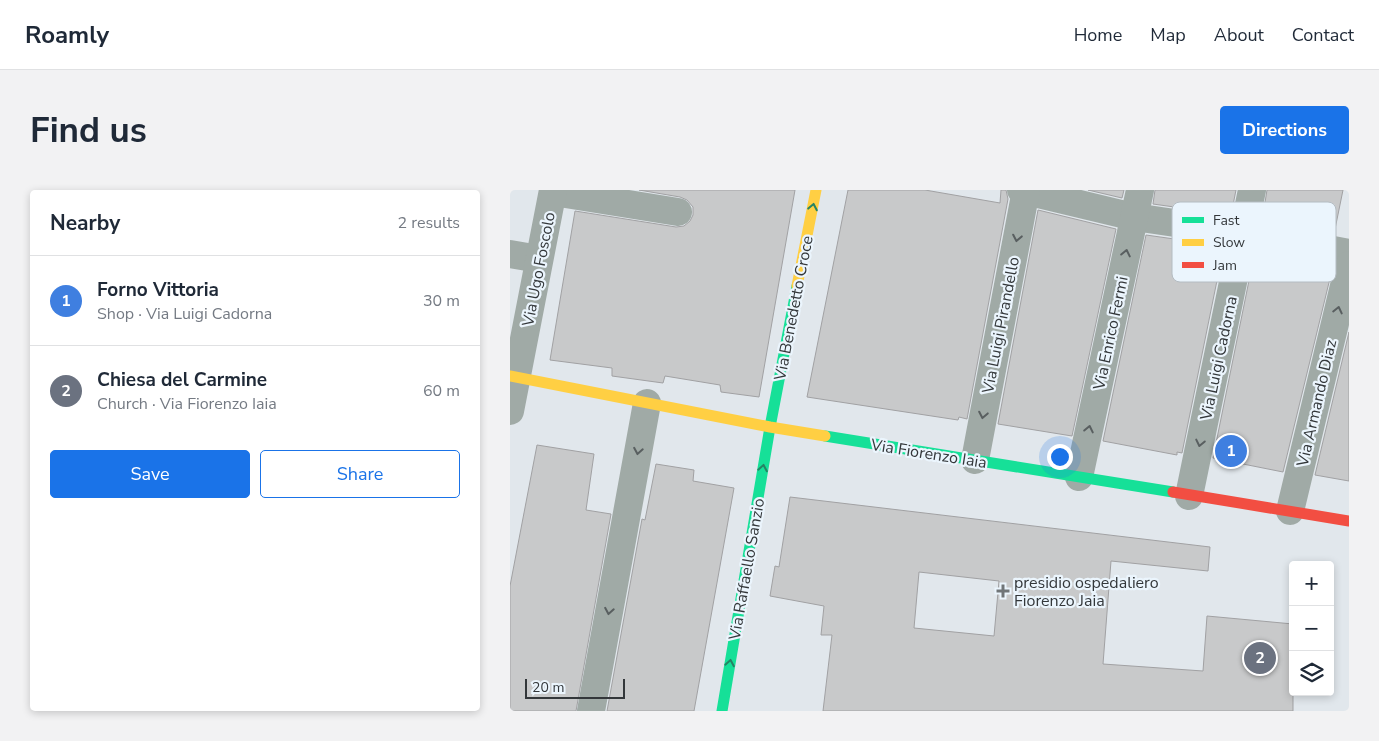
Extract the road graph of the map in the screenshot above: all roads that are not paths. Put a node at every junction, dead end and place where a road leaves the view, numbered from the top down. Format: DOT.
graph roads {
  1 [pos="816,190"];
  2 [pos="1024,190"];
  3 [pos="1140,190"];
  4 [pos="553,191"];
  5 [pos="678,212"];
  6 [pos="1134,217"];
  7 [pos="1172,223"];
  8 [pos="1336,251"];
  9 [pos="510,254"];
  10 [pos="1349,254"];
  11 [pos="540,259"];
  12 [pos="1349,265"];
  13 [pos="1233,282"];
  14 [pos="514,377"];
  15 [pos="647,403"];
  16 [pos="510,410"];
  17 [pos="770,427"];
  18 [pos="975,460"];
  19 [pos="1079,477"];
  20 [pos="1189,496"];
  21 [pos="1290,511"];
  22 [pos="1349,521"];
  23 [pos="592,711"];
  24 [pos="722,711"];
  17 -- 1 [label="street, Via Benedetto Croce, one-way"];
  2 -- 6 [label="street"];
  2 -- 18 [label="street, Via Luigi Pirandello, one-way"];
  3 -- 6 [label="street, Via Enrico Fermi"];
  4 -- 5 [label="street"];
  4 -- 11 [label="street, Via Ugo Foscolo"];
  6 -- 7 [label="street"];
  19 -- 6 [label="street, Via Enrico Fermi, one-way"];
  8 -- 10 [label="street"];
  9 -- 11 [label="street"];
  11 -- 14 [label="street, Via Ugo Foscolo"];
  21 -- 12 [label="street, Via Armando Diaz, one-way"];
  13 -- 20 [label="street, Via Luigi Cadorna, one-way"];
  14 -- 15 [label="street, Via Fiorenzo Iaia"];
  14 -- 16 [label="street, Via Ugo Foscolo"];
  15 -- 17 [label="street, Via Fiorenzo Iaia"];
  15 -- 23 [label="street, one-way"];
  17 -- 18 [label="street, Via Fiorenzo Iaia"];
  24 -- 17 [label="street, Via Raffaello Sanzio, one-way"];
  18 -- 19 [label="street, Via Fiorenzo Iaia"];
  19 -- 20 [label="street, Via Fiorenzo Iaia"];
  20 -- 21 [label="street, Via Fiorenzo Iaia"];
  21 -- 22 [label="street, Via Fiorenzo Iaia"];
}
